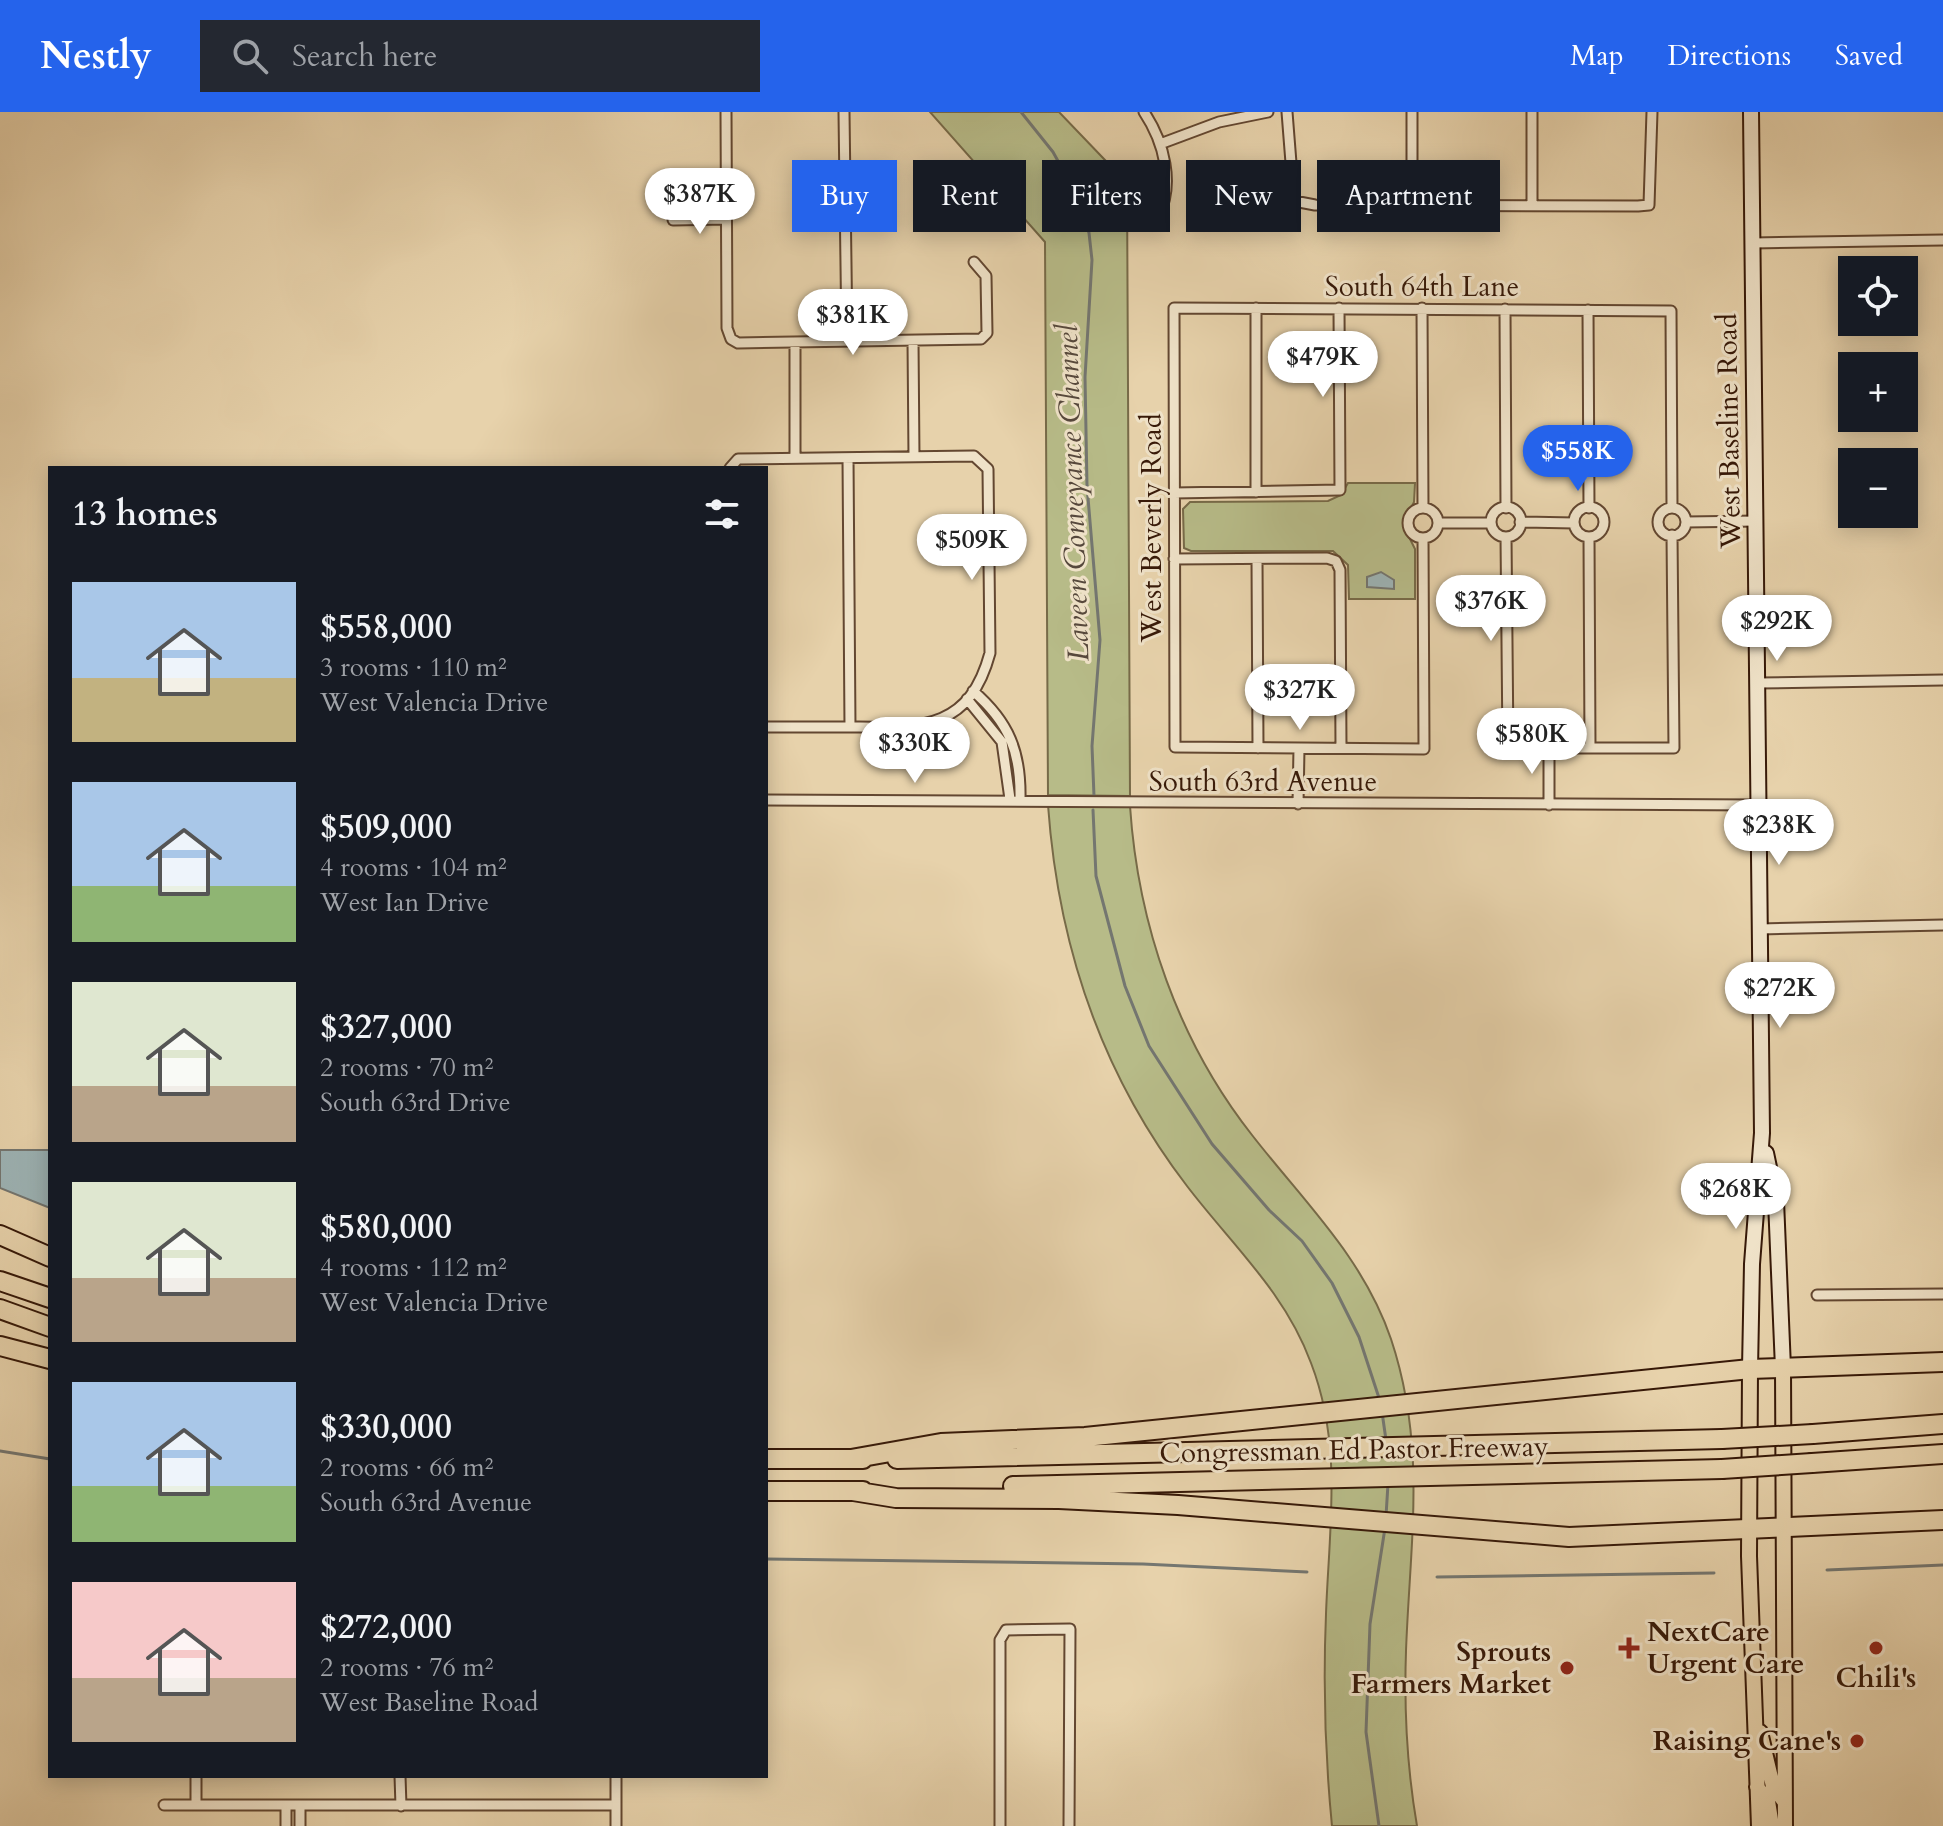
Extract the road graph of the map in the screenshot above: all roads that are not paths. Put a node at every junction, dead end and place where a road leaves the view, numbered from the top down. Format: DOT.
graph roads {
  1 [pos="726,112"];
  2 [pos="844,112"];
  3 [pos="1144,112"];
  4 [pos="1268,112"];
  5 [pos="1287,112"];
  6 [pos="1412,112"];
  7 [pos="1532,112"];
  8 [pos="1652,112"];
  9 [pos="1751,112"];
  10 [pos="1160,144"];
  11 [pos="1163,160"];
  12 [pos="1412,160"];
  13 [pos="1317,205"];
  14 [pos="1500,206"];
  15 [pos="1532,206"];
  16 [pos="726,219"];
  17 [pos="673,220"];
  18 [pos="1943,240"];
  19 [pos="1753,243"];
  20 [pos="974,262"];
  21 [pos="1174,308"];
  22 [pos="1256,308"];
  23 [pos="1339,308"];
  24 [pos="1422,308"];
  25 [pos="1505,309"];
  26 [pos="1588,310"];
  27 [pos="847,341"];
  28 [pos="913,341"];
  29 [pos="795,342"];
  30 [pos="914,457"];
  31 [pos="795,458"];
  32 [pos="848,458"];
  33 [pos="731,466"];
  34 [pos="1256,492"];
  35 [pos="1174,493"];
  36 [pos="1423,508"];
  37 [pos="1506,508"];
  38 [pos="1589,508"];
  39 [pos="1672,508"];
  40 [pos="1757,521"];
  41 [pos="1520,522"];
  42 [pos="1686,522"];
  43 [pos="1438,523"];
  44 [pos="1491,523"];
  45 [pos="1574,523"];
  46 [pos="1672,535"];
  47 [pos="1506,537"];
  48 [pos="1589,537"];
  49 [pos="1423,538"];
  50 [pos="1174,559"];
  51 [pos="1257,559"];
  52 [pos="1943,680"];
  53 [pos="1758,683"];
  54 [pos="970,695"];
  55 [pos="768,727"];
  56 [pos="850,727"];
  57 [pos="1258,748"];
  58 [pos="1299,748"];
  59 [pos="1341,748"];
  60 [pos="1549,748"];
  61 [pos="1590,748"];
  62 [pos="1015,799"];
  63 [pos="768,800"];
  64 [pos="1298,804"];
  65 [pos="1549,805"];
  66 [pos="1759,805"];
  67 [pos="1943,925"];
  68 [pos="1760,929"];
  69 [pos="1762,1133"];
  70 [pos="0,1235"];
  71 [pos="48,1256"];
  72 [pos="0,1281"];
  73 [pos="1943,1294"];
  74 [pos="1817,1295"];
  75 [pos="48,1297"];
  76 [pos="0,1309"];
  77 [pos="48,1326"];
  78 [pos="0,1346"];
  79 [pos="48,1358"];
  80 [pos="1943,1362"];
  81 [pos="1783,1368"];
  82 [pos="1750,1369"];
  83 [pos="1943,1424"];
  84 [pos="1943,1454"];
  85 [pos="768,1459"];
  86 [pos="851,1459"];
  87 [pos="768,1491"];
  88 [pos="853,1491"];
  89 [pos="1943,1520"];
  90 [pos="1784,1530"];
  91 [pos="1749,1531"];
  92 [pos="1754,1717"];
  93 [pos="196,1778"];
  94 [pos="400,1778"];
  95 [pos="616,1778"];
  96 [pos="1757,1787"];
  97 [pos="1784,1801"];
  98 [pos="164,1805"];
  99 [pos="196,1805"];
  100 [pos="616,1805"];
  101 [pos="286,1806"];
  102 [pos="300,1806"];
  103 [pos="401,1806"];
  104 [pos="286,1826"];
  105 [pos="300,1826"];
  106 [pos="616,1826"];
  107 [pos="1000,1826"];
  108 [pos="1069,1826"];
  109 [pos="1759,1826"];
  110 [pos="1772,1826"];
  111 [pos="1785,1826"];
  1 -- 16 [label="street"];
  2 -- 27 [label="street"];
  3 -- 10 [label="street"];
  4 -- 10 [label="street"];
  5 -- 13 [label="street"];
  6 -- 12 [label="street"];
  7 -- 15 [label="street"];
  8 -- 15 [label="street"];
  9 -- 19 [label="main road, West Baseline Road"];
  10 -- 11 [label="street"];
  14 -- 15 [label="street"];
  16 -- 17 [label="street"];
  16 -- 29 [label="street"];
  18 -- 19 [label="street"];
  19 -- 40 [label="main road, West Baseline Road"];
  20 -- 28 [label="street"];
  21 -- 22 [label="street, South 64th Lane"];
  21 -- 35 [label="street, West Beverly Road"];
  22 -- 23 [label="street, South 64th Lane"];
  22 -- 34 [label="street"];
  23 -- 24 [label="street, South 64th Lane"];
  23 -- 34 [label="street"];
  24 -- 25 [label="street, South 64th Lane"];
  24 -- 36 [label="street"];
  25 -- 26 [label="street, South 64th Lane"];
  25 -- 37 [label="street"];
  26 -- 38 [label="street"];
  26 -- 39 [label="street, South 64th Lane"];
  27 -- 28 [label="street"];
  27 -- 29 [label="street"];
  28 -- 30 [label="street"];
  29 -- 31 [label="street"];
  30 -- 32 [label="street"];
  30 -- 54 [label="street"];
  31 -- 32 [label="street"];
  31 -- 33 [label="street"];
  32 -- 56 [label="street"];
  34 -- 35 [label="street"];
  35 -- 50 [label="street, West Beverly Road"];
  36 -- 43 [label="street"];
  36 -- 49 [label="street"];
  37 -- 41 [label="street"];
  37 -- 44 [label="street"];
  38 -- 45 [label="street"];
  38 -- 48 [label="street"];
  39 -- 42 [label="street"];
  39 -- 46 [label="street"];
  40 -- 42 [label="street"];
  40 -- 53 [label="main road, West Baseline Road"];
  41 -- 45 [label="street"];
  41 -- 47 [label="street"];
  42 -- 46 [label="street"];
  43 -- 44 [label="street"];
  43 -- 49 [label="street"];
  44 -- 47 [label="street"];
  45 -- 48 [label="street"];
  46 -- 61 [label="street"];
  47 -- 60 [label="street"];
  48 -- 61 [label="street"];
  49 -- 59 [label="street"];
  50 -- 51 [label="street"];
  50 -- 57 [label="street, West Beverly Road"];
  51 -- 57 [label="street"];
  51 -- 59 [label="street"];
  52 -- 53 [label="street"];
  53 -- 66 [label="main road, West Baseline Road"];
  54 -- 56 [label="street"];
  54 -- 62 [label="street"];
  55 -- 56 [label="street"];
  57 -- 58 [label="street"];
  58 -- 59 [label="street"];
  58 -- 64 [label="street"];
  60 -- 61 [label="street"];
  60 -- 65 [label="street"];
  62 -- 63 [label="street, South 63rd Avenue"];
  62 -- 64 [label="street, South 63rd Avenue"];
  64 -- 65 [label="street, South 63rd Avenue"];
  65 -- 66 [label="street, South 63rd Avenue"];
  66 -- 68 [label="main road, West Baseline Road"];
  67 -- 68 [label="street"];
  68 -- 69 [label="main road, West Baseline Road"];
  69 -- 81 [label="main road, West Baseline Road"];
  69 -- 82 [label="main road, West Baseline Road"];
  70 -- 71 [label="highway"];
  72 -- 75 [label="highway"];
  73 -- 74 [label="street"];
  76 -- 77 [label="highway"];
  78 -- 79 [label="highway"];
  80 -- 81 [label="highway"];
  81 -- 82 [label="highway"];
  81 -- 90 [label="main road"];
  82 -- 86 [label="highway"];
  82 -- 91 [label="main road"];
  83 -- 86 [label="highway, Congressman Ed Pastor Freeway, bridge"];
  84 -- 88 [label="highway, Congressman Ed Pastor Freeway, bridge"];
  85 -- 86 [label="highway, Congressman Ed Pastor Freeway"];
  87 -- 88 [label="highway, Congressman Ed Pastor Freeway"];
  88 -- 91 [label="highway"];
  89 -- 90 [label="highway"];
  90 -- 91 [label="highway"];
  90 -- 97 [label="main road"];
  91 -- 92 [label="main road"];
  92 -- 96 [label="main road"];
  92 -- 97 [label="main road"];
  93 -- 99 [label="street"];
  94 -- 103 [label="street"];
  95 -- 100 [label="street"];
  96 -- 109 [label="main road"];
  96 -- 110 [label="main road"];
  97 -- 111 [label="main road"];
  98 -- 99 [label="street"];
  99 -- 101 [label="street"];
  100 -- 103 [label="street"];
  100 -- 106 [label="street"];
  101 -- 102 [label="street"];
  101 -- 104 [label="street"];
  102 -- 103 [label="street"];
  102 -- 105 [label="street"];
  107 -- 108 [label="street"];
}
